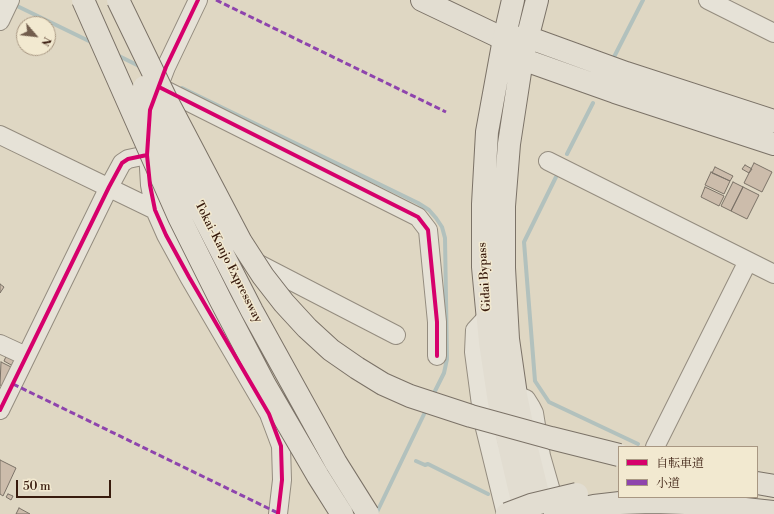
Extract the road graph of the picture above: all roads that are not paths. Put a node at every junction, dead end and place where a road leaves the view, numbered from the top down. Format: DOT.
graph roads {
  1 [pos="83,0"];
  2 [pos="107,0"];
  3 [pos="118,0"];
  4 [pos="198,0"];
  5 [pos="422,0"];
  6 [pos="513,0"];
  7 [pos="536,0"];
  8 [pos="708,0"];
  9 [pos="774,33"];
  10 [pos="527,38"];
  11 [pos="504,39"];
  12 [pos="522,59"];
  13 [pos="159,86"];
  14 [pos="774,121"];
  15 [pos="0,135"];
  16 [pos="774,144"];
  17 [pos="148,155"];
  18 [pos="548,161"];
  19 [pos="109,187"];
  20 [pos="155,210"];
  21 [pos="748,261"];
  22 [pos="774,274"];
  23 [pos="488,316"];
  24 [pos="396,335"];
  25 [pos="0,344"];
  26 [pos="26,356"];
  27 [pos="437,356"];
  28 [pos="265,385"];
  29 [pos="516,395"];
  30 [pos="0,410"];
  31 [pos="656,446"];
  32 [pos="618,454"];
  33 [pos="758,483"];
  34 [pos="774,486"];
  35 [pos="618,489"];
  36 [pos="758,495"];
  37 [pos="774,496"];
  38 [pos="630,498"];
  39 [pos="774,512"];
  40 [pos="278,514"];
  41 [pos="332,514"];
  42 [pos="342,514"];
  43 [pos="368,514"];
  44 [pos="506,514"];
  45 [pos="525,514"];
  46 [pos="543,514"];
  47 [pos="557,514"];
  48 [pos="622,514"];
  1 -- 28 [label="main road, Tokai-Kanjo Expressway, bridge"];
  2 -- 43 [label="main road, Tokai-Kanjo Expressway, bridge"];
  3 -- 32 [label="main road, bridge"];
  4 -- 13 [label="street"];
  5 -- 11 [label="main road"];
  6 -- 11 [label="main road, Gidai Bypass"];
  7 -- 10 [label="main road, Gidai Bypass"];
  8 -- 9 [label="street"];
  10 -- 11 [label="main road"];
  10 -- 12 [label="main road, Gidai Bypass"];
  10 -- 14 [label="main road"];
  11 -- 12 [label="main road"];
  11 -- 23 [label="main road, Gidai Bypass"];
  12 -- 16 [label="main road"];
  12 -- 29 [label="main road, Gidai Bypass"];
  13 -- 17 [label="street"];
  13 -- 27 [label="street"];
  15 -- 19 [label="street"];
  17 -- 19 [label="street"];
  17 -- 20 [label="street"];
  18 -- 21 [label="street"];
  19 -- 20 [label="street"];
  19 -- 26 [label="street"];
  20 -- 24 [label="street"];
  20 -- 40 [label="street"];
  21 -- 22 [label="street"];
  21 -- 31 [label="street"];
  23 -- 44 [label="street"];
  23 -- 45 [label="main road, Gidai Bypass"];
  25 -- 26 [label="street"];
  26 -- 30 [label="street"];
  28 -- 41 [label="main road, bridge"];
  28 -- 42 [label="main road, Tokai-Kanjo Expressway, bridge"];
  29 -- 46 [label="main road, Gidai Bypass"];
  29 -- 47 [label="street"];
  33 -- 34 [label="main road"];
  35 -- 44 [label="main road, bridge"];
  36 -- 37 [label="main road"];
  38 -- 48 [label="street"];
  39 -- 47 [label="main road, bridge"];
}
